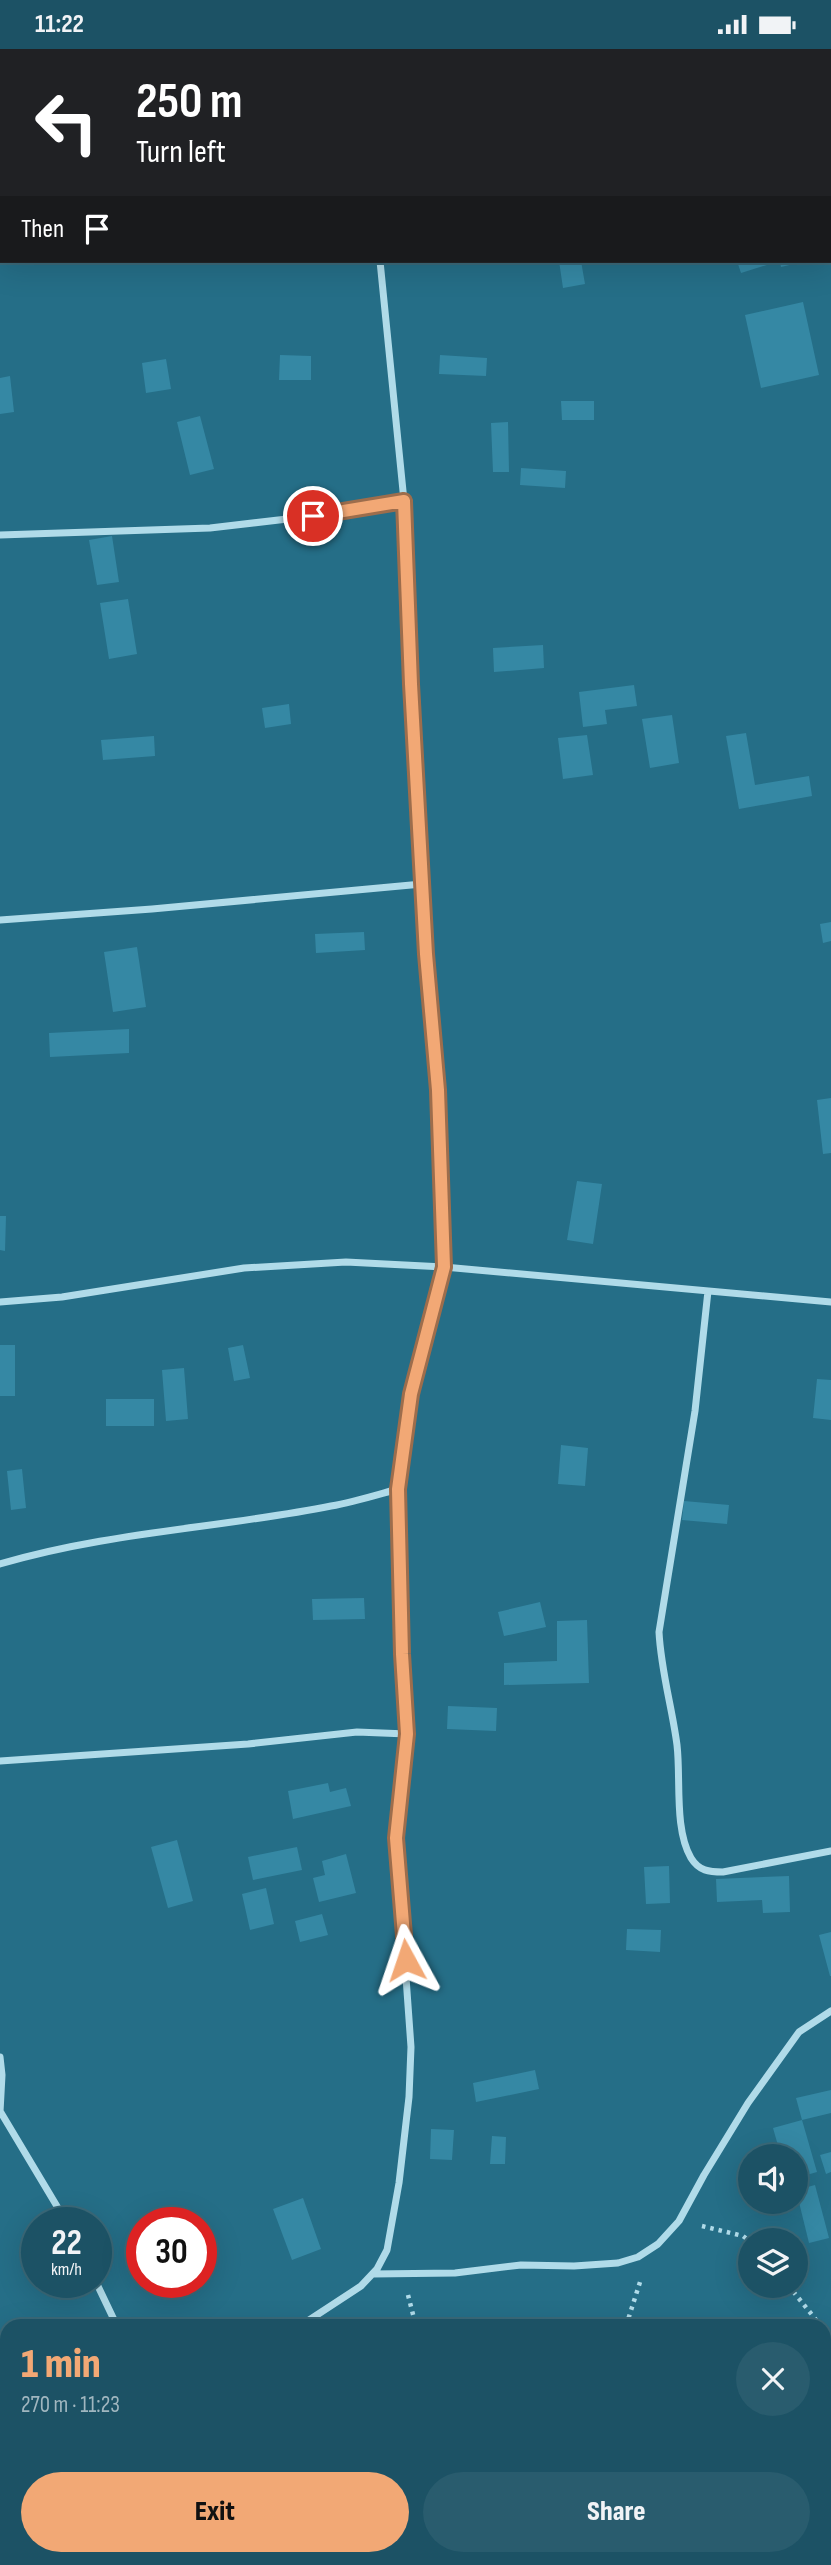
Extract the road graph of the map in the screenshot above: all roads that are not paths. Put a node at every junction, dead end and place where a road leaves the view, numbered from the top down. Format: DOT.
graph roads {
  1 [pos="380,263"];
  2 [pos="404,501"];
  3 [pos="0,535"];
  4 [pos="422,884"];
  5 [pos="0,920"];
  6 [pos="444,1267"];
  7 [pos="708,1291"];
  8 [pos="0,1302"];
  9 [pos="831,1302"];
  10 [pos="398,1489"];
  11 [pos="0,1564"];
  12 [pos="407,1734"];
  13 [pos="0,1762"];
  14 [pos="831,1851"];
  15 [pos="831,2011"];
  16 [pos="0,2057"];
  17 [pos="0,2112"];
  18 [pos="57,2207"];
  19 [pos="373,2274"];
  20 [pos="104,2298"];
  21 [pos="114,2319"];
  22 [pos="311,2319"];
  1 -- 2 [label="street"];
  2 -- 3 [label="street"];
  2 -- 4 [label="street"];
  4 -- 5 [label="street"];
  4 -- 6 [label="street"];
  6 -- 7 [label="street"];
  6 -- 8 [label="street"];
  6 -- 10 [label="street"];
  7 -- 9 [label="street"];
  7 -- 14 [label="street"];
  10 -- 11 [label="street"];
  10 -- 12 [label="street"];
  12 -- 13 [label="street"];
  12 -- 19 [label="street"];
  15 -- 19 [label="street"];
  16 -- 17 [label="street"];
  17 -- 18 [label="street"];
  19 -- 22 [label="street"];
  20 -- 21 [label="street"];
}
